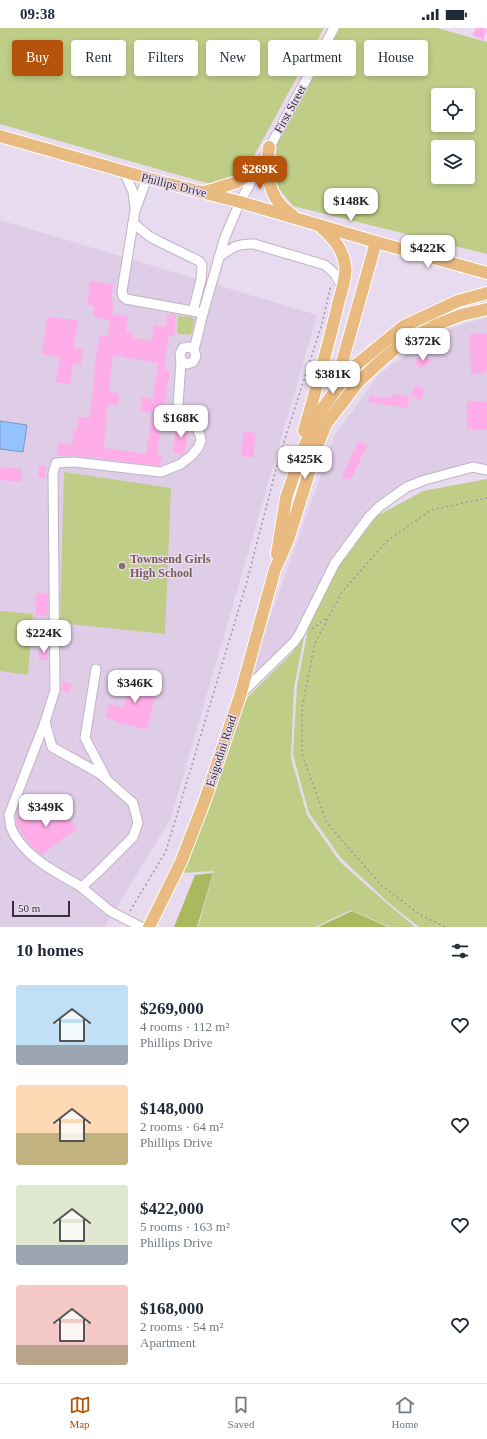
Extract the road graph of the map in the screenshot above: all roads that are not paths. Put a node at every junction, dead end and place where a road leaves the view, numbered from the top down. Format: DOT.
graph roads {
  1 [pos="334,28"];
  2 [pos="0,136"];
  3 [pos="269,147"];
  4 [pos="257,169"];
  5 [pos="124,172"];
  6 [pos="147,178"];
  7 [pos="203,192"];
  8 [pos="240,202"];
  9 [pos="135,211"];
  10 [pos="294,217"];
  11 [pos="133,223"];
  12 [pos="320,225"];
  13 [pos="376,242"];
  14 [pos="219,257"];
  15 [pos="487,273"];
  16 [pos="342,287"];
  17 [pos="487,293"];
  18 [pos="487,309"];
  19 [pos="198,312"];
  20 [pos="334,390"];
  21 [pos="326,424"];
  22 [pos="487,470"];
  23 [pos="286,498"];
  24 [pos="276,569"];
  25 [pos="96,669"];
  26 [pos="240,696"];
  27 [pos="45,722"];
  28 [pos="106,779"];
  29 [pos="80,886"];
  30 [pos="141,927"];
  31 [pos="149,927"];
  1 -- 3 [label="street, First Street"];
  2 -- 5 [label="main road, Phillips Drive"];
  3 -- 4 [label="street, First Street"];
  3 -- 10 [label="main road"];
  4 -- 7 [label="main road"];
  4 -- 8 [label="street, First Street"];
  5 -- 6 [label="main road, Phillips Drive"];
  5 -- 9 [label="street"];
  6 -- 7 [label="main road, Phillips Drive"];
  6 -- 9 [label="street"];
  7 -- 8 [label="main road, Phillips Drive"];
  8 -- 10 [label="main road, Phillips Drive"];
  8 -- 14 [label="street, First Street"];
  9 -- 11 [label="street"];
  10 -- 12 [label="main road, Phillips Drive"];
  11 -- 19 [label="street"];
  11 -- 19 [label="street"];
  12 -- 13 [label="main road, Phillips Drive"];
  12 -- 16 [label="main road"];
  13 -- 15 [label="main road, Phillips Drive"];
  13 -- 20 [label="main road"];
  14 -- 16 [label="street"];
  14 -- 19 [label="street, First Street"];
  16 -- 23 [label="main road"];
  17 -- 20 [label="main road, Esigodini Road"];
  18 -- 21 [label="main road, Esigodini Road"];
  19 -- 27 [label="street"];
  20 -- 21 [label="main road"];
  20 -- 23 [label="main road, Esigodini Road"];
  21 -- 24 [label="main road, Esigodini Road"];
  22 -- 26 [label="street"];
  23 -- 24 [label="main road, Esigodini Road"];
  24 -- 26 [label="main road, Esigodini Road"];
  25 -- 28 [label="street"];
  26 -- 31 [label="main road, Esigodini Road"];
  27 -- 28 [label="street"];
  27 -- 29 [label="street"];
  28 -- 29 [label="street"];
  29 -- 30 [label="street"];
}
